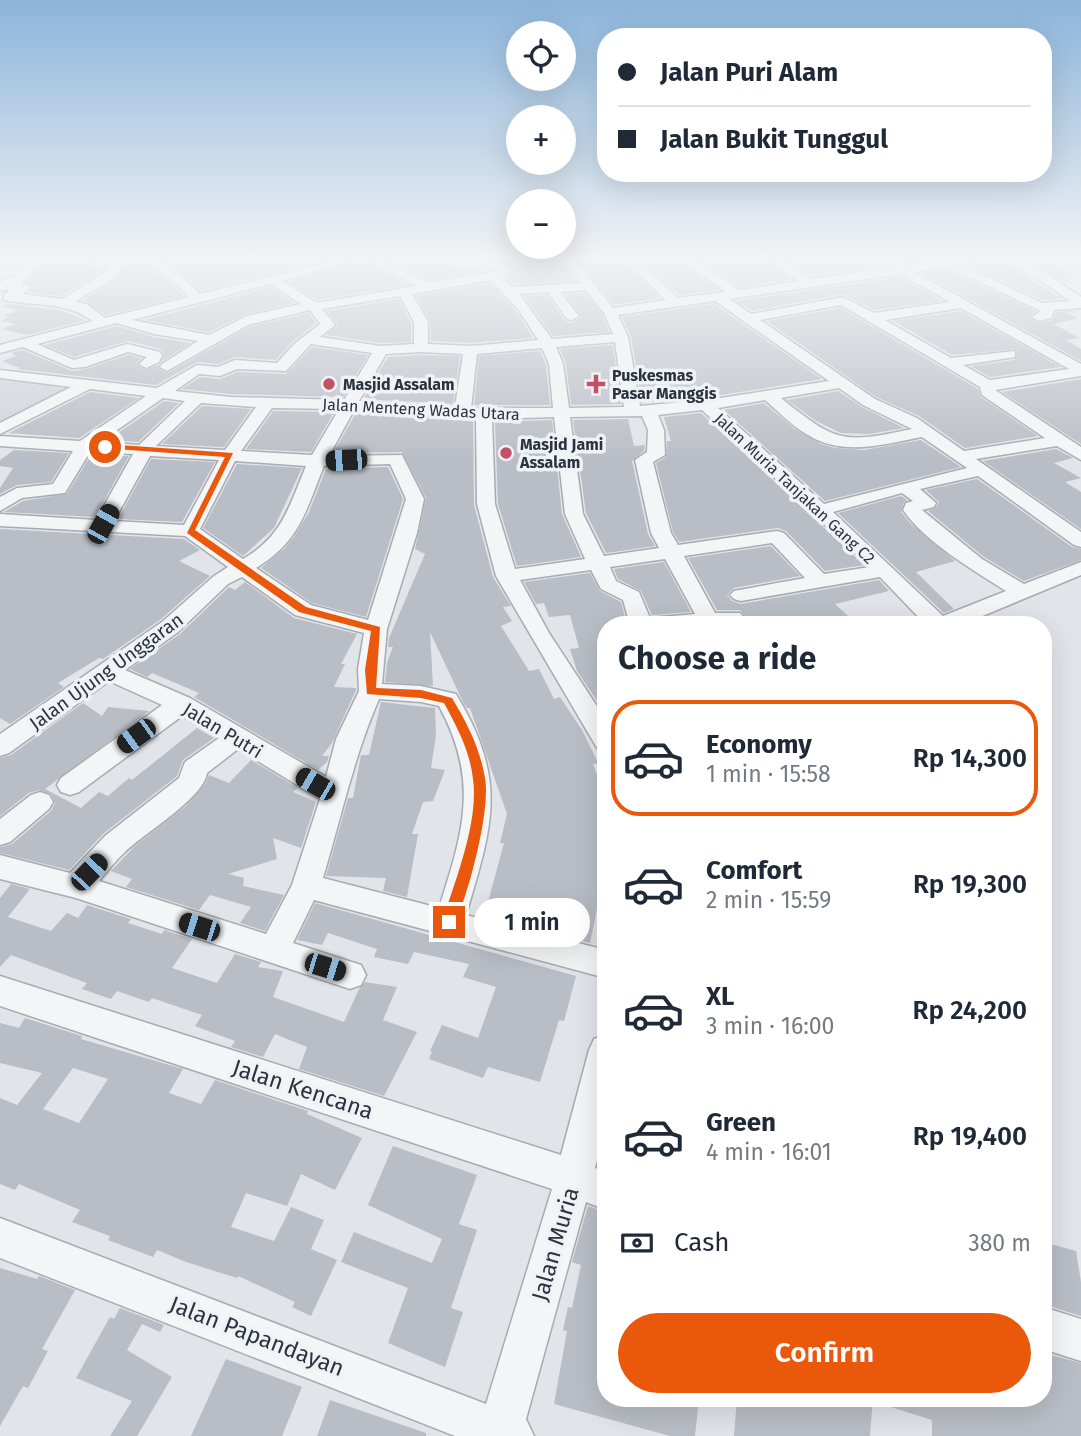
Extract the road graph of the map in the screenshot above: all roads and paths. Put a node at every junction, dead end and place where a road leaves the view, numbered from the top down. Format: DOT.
graph roads {
  1 [pos="92,327"];
  2 [pos="144,327"];
  3 [pos="235,327"];
  4 [pos="333,327"];
  5 [pos="421,327"];
  6 [pos="537,327"];
  7 [pos="617,327"];
  8 [pos="761,327"];
  9 [pos="887,327"];
  10 [pos="1006,327"];
  11 [pos="621,337"];
  12 [pos="211,338"];
  13 [pos="310,340"];
  14 [pos="548,342"];
  15 [pos="24,343"];
  16 [pos="421,348"];
  17 [pos="0,349"];
  18 [pos="381,350"];
  19 [pos="471,350"];
  20 [pos="1010,354"];
  21 [pos="951,362"];
  22 [pos="167,367"];
  23 [pos="1078,367"];
  24 [pos="193,371"];
  25 [pos="0,374"];
  26 [pos="842,383"];
  27 [pos="87,385"];
  28 [pos="988,385"];
  29 [pos="158,393"];
  30 [pos="769,396"];
  31 [pos="199,397"];
  32 [pos="267,403"];
  33 [pos="350,405"];
  34 [pos="706,405"];
  35 [pos="463,411"];
  36 [pos="641,412"];
  37 [pos="484,414"];
  38 [pos="562,414"];
  39 [pos="0,429"];
  40 [pos="925,431"];
  41 [pos="0,441"];
  42 [pos="1058,441"];
  43 [pos="85,445"];
  44 [pos="145,449"];
  45 [pos="230,455"];
  46 [pos="1081,455"];
  47 [pos="961,456"];
  48 [pos="317,461"];
  49 [pos="983,470"];
  50 [pos="905,487"];
  51 [pos="0,505"];
  52 [pos="821,510"];
  53 [pos="0,520"];
  54 [pos="103,524"];
  55 [pos="190,531"];
  56 [pos="1081,541"];
  57 [pos="671,554"];
  58 [pos="597,563"];
  59 [pos="242,567"];
  60 [pos="1081,568"];
  61 [pos="885,570"];
  62 [pos="506,576"];
  63 [pos="820,582"];
  64 [pos="1023,592"];
  65 [pos="741,595"];
  66 [pos="638,616"];
  67 [pos="706,616"];
  68 [pos="931,616"];
  69 [pos="963,616"];
  70 [pos="376,629"];
  71 [pos="108,672"];
  72 [pos="371,691"];
  73 [pos="180,704"];
  74 [pos="597,716"];
  75 [pos="236,738"];
  76 [pos="0,747"];
  77 [pos="70,785"];
  78 [pos="335,795"];
  79 [pos="40,802"];
  80 [pos="0,834"];
  81 [pos="0,867"];
  82 [pos="76,886"];
  83 [pos="306,886"];
  84 [pos="449,922"];
  85 [pos="273,951"];
  86 [pos="597,962"];
  87 [pos="350,975"];
  88 [pos="0,991"];
  89 [pos="597,1125"];
  90 [pos="590,1184"];
  91 [pos="0,1238"];
  92 [pos="1052,1331"];
  93 [pos="1081,1339"];
  94 [pos="504,1434"];
  1 -- 15 [label="street"];
  2 -- 12 [label="street"];
  3 -- 12 [label="street"];
  4 -- 13 [label="street"];
  5 -- 16 [label="street"];
  6 -- 14 [label="street"];
  7 -- 11 [label="street"];
  8 -- 26 [label="street"];
  9 -- 21 [label="street"];
  10 -- 23 [label="street"];
  11 -- 14 [label="street"];
  11 -- 36 [label="street"];
  12 -- 22 [label="street"];
  13 -- 18 [label="street"];
  13 -- 24 [label="street"];
  14 -- 19 [label="street"];
  14 -- 38 [label="street"];
  15 -- 17 [label="street"];
  15 -- 22 [label="street"];
  16 -- 18 [label="street"];
  16 -- 19 [label="street"];
  18 -- 33 [label="street, Jalan Ujung Unggaran"];
  19 -- 35 [label="street"];
  20 -- 21 [label="street"];
  21 -- 28 [label="street"];
  22 -- 24 [label="street"];
  23 -- 28 [label="street"];
  24 -- 29 [label="street"];
  25 -- 27 [label="street, Jalan Menteng Wadas Utara"];
  26 -- 30 [label="street, Jalan Menteng Wadas Utara"];
  26 -- 40 [label="street"];
  27 -- 29 [label="street, Jalan Menteng Wadas Utara"];
  27 -- 39 [label="street"];
  28 -- 42 [label="street"];
  29 -- 31 [label="street, Jalan Menteng Wadas Utara"];
  29 -- 43 [label="street"];
  30 -- 34 [label="street, Jalan Menteng Wadas Utara"];
  30 -- 40 [label="street"];
  31 -- 32 [label="street, Jalan Menteng Wadas Utara"];
  31 -- 44 [label="street"];
  32 -- 33 [label="street, Jalan Menteng Wadas Utara"];
  32 -- 45 [label="street"];
  33 -- 35 [label="street, Jalan Menteng Wadas Utara"];
  33 -- 48 [label="street, Jalan Ujung Unggaran"];
  34 -- 36 [label="street, Jalan Menteng Wadas Utara"];
  34 -- 52 [label="street, Jalan Muria Tanjakan Gang C2"];
  35 -- 37 [label="street, Jalan Menteng Wadas Utara"];
  36 -- 38 [label="street, Jalan Menteng Wadas Utara"];
  36 -- 57 [label="street"];
  37 -- 38 [label="street, Jalan Menteng Wadas Utara"];
  37 -- 62 [label="street"];
  38 -- 58 [label="street"];
  40 -- 47 [label="street"];
  41 -- 43 [label="street"];
  42 -- 46 [label="street"];
  42 -- 47 [label="street"];
  43 -- 44 [label="street"];
  43 -- 51 [label="street"];
  44 -- 45 [label="street"];
  44 -- 54 [label="street"];
  45 -- 48 [label="street"];
  45 -- 55 [label="street"];
  47 -- 49 [label="street"];
  48 -- 59 [label="street, Jalan Ujung Unggaran"];
  48 -- 70 [label="street"];
  49 -- 50 [label="street"];
  49 -- 56 [label="street"];
  50 -- 52 [label="street"];
  50 -- 64 [label="street"];
  52 -- 61 [label="street, Jalan Muria Tanjakan Gang C2"];
  53 -- 54 [label="street"];
  54 -- 55 [label="street"];
  55 -- 59 [label="street"];
  57 -- 58 [label="street"];
  57 -- 63 [label="street"];
  57 -- 67 [label="street"];
  58 -- 62 [label="street"];
  58 -- 66 [label="street"];
  59 -- 70 [label="street"];
  59 -- 71 [label="street, Jalan Ujung Unggaran"];
  60 -- 64 [label="street"];
  61 -- 63 [label="street, Jalan Muria Tanjakan Gang C2"];
  61 -- 68 [label="street, Jalan Muria Tanjakan Gang C2"];
  62 -- 74 [label="street"];
  63 -- 65 [label="street, Jalan Muria Tanjakan Gang C2"];
  64 -- 69 [label="street"];
  70 -- 72 [label="street"];
  71 -- 73 [label="street, Jalan Putri"];
  71 -- 76 [label="street, Jalan Ujung Unggaran"];
  72 -- 78 [label="street"];
  72 -- 84 [label="street"];
  73 -- 75 [label="street, Jalan Putri"];
  73 -- 77 [label="street"];
  75 -- 78 [label="street, Jalan Putri"];
  75 -- 82 [label="street"];
  78 -- 83 [label="street"];
  79 -- 80 [label="street"];
  81 -- 82 [label="street"];
  82 -- 85 [label="street"];
  83 -- 84 [label="street"];
  83 -- 85 [label="street"];
  84 -- 86 [label="street"];
  85 -- 87 [label="street"];
  88 -- 90 [label="street, Jalan Kencana"];
  89 -- 90 [label="street, Jalan Muria"];
  90 -- 94 [label="street, Jalan Muria"];
  91 -- 94 [label="street, Jalan Papandayan"];
  92 -- 93 [label="street"];
}
